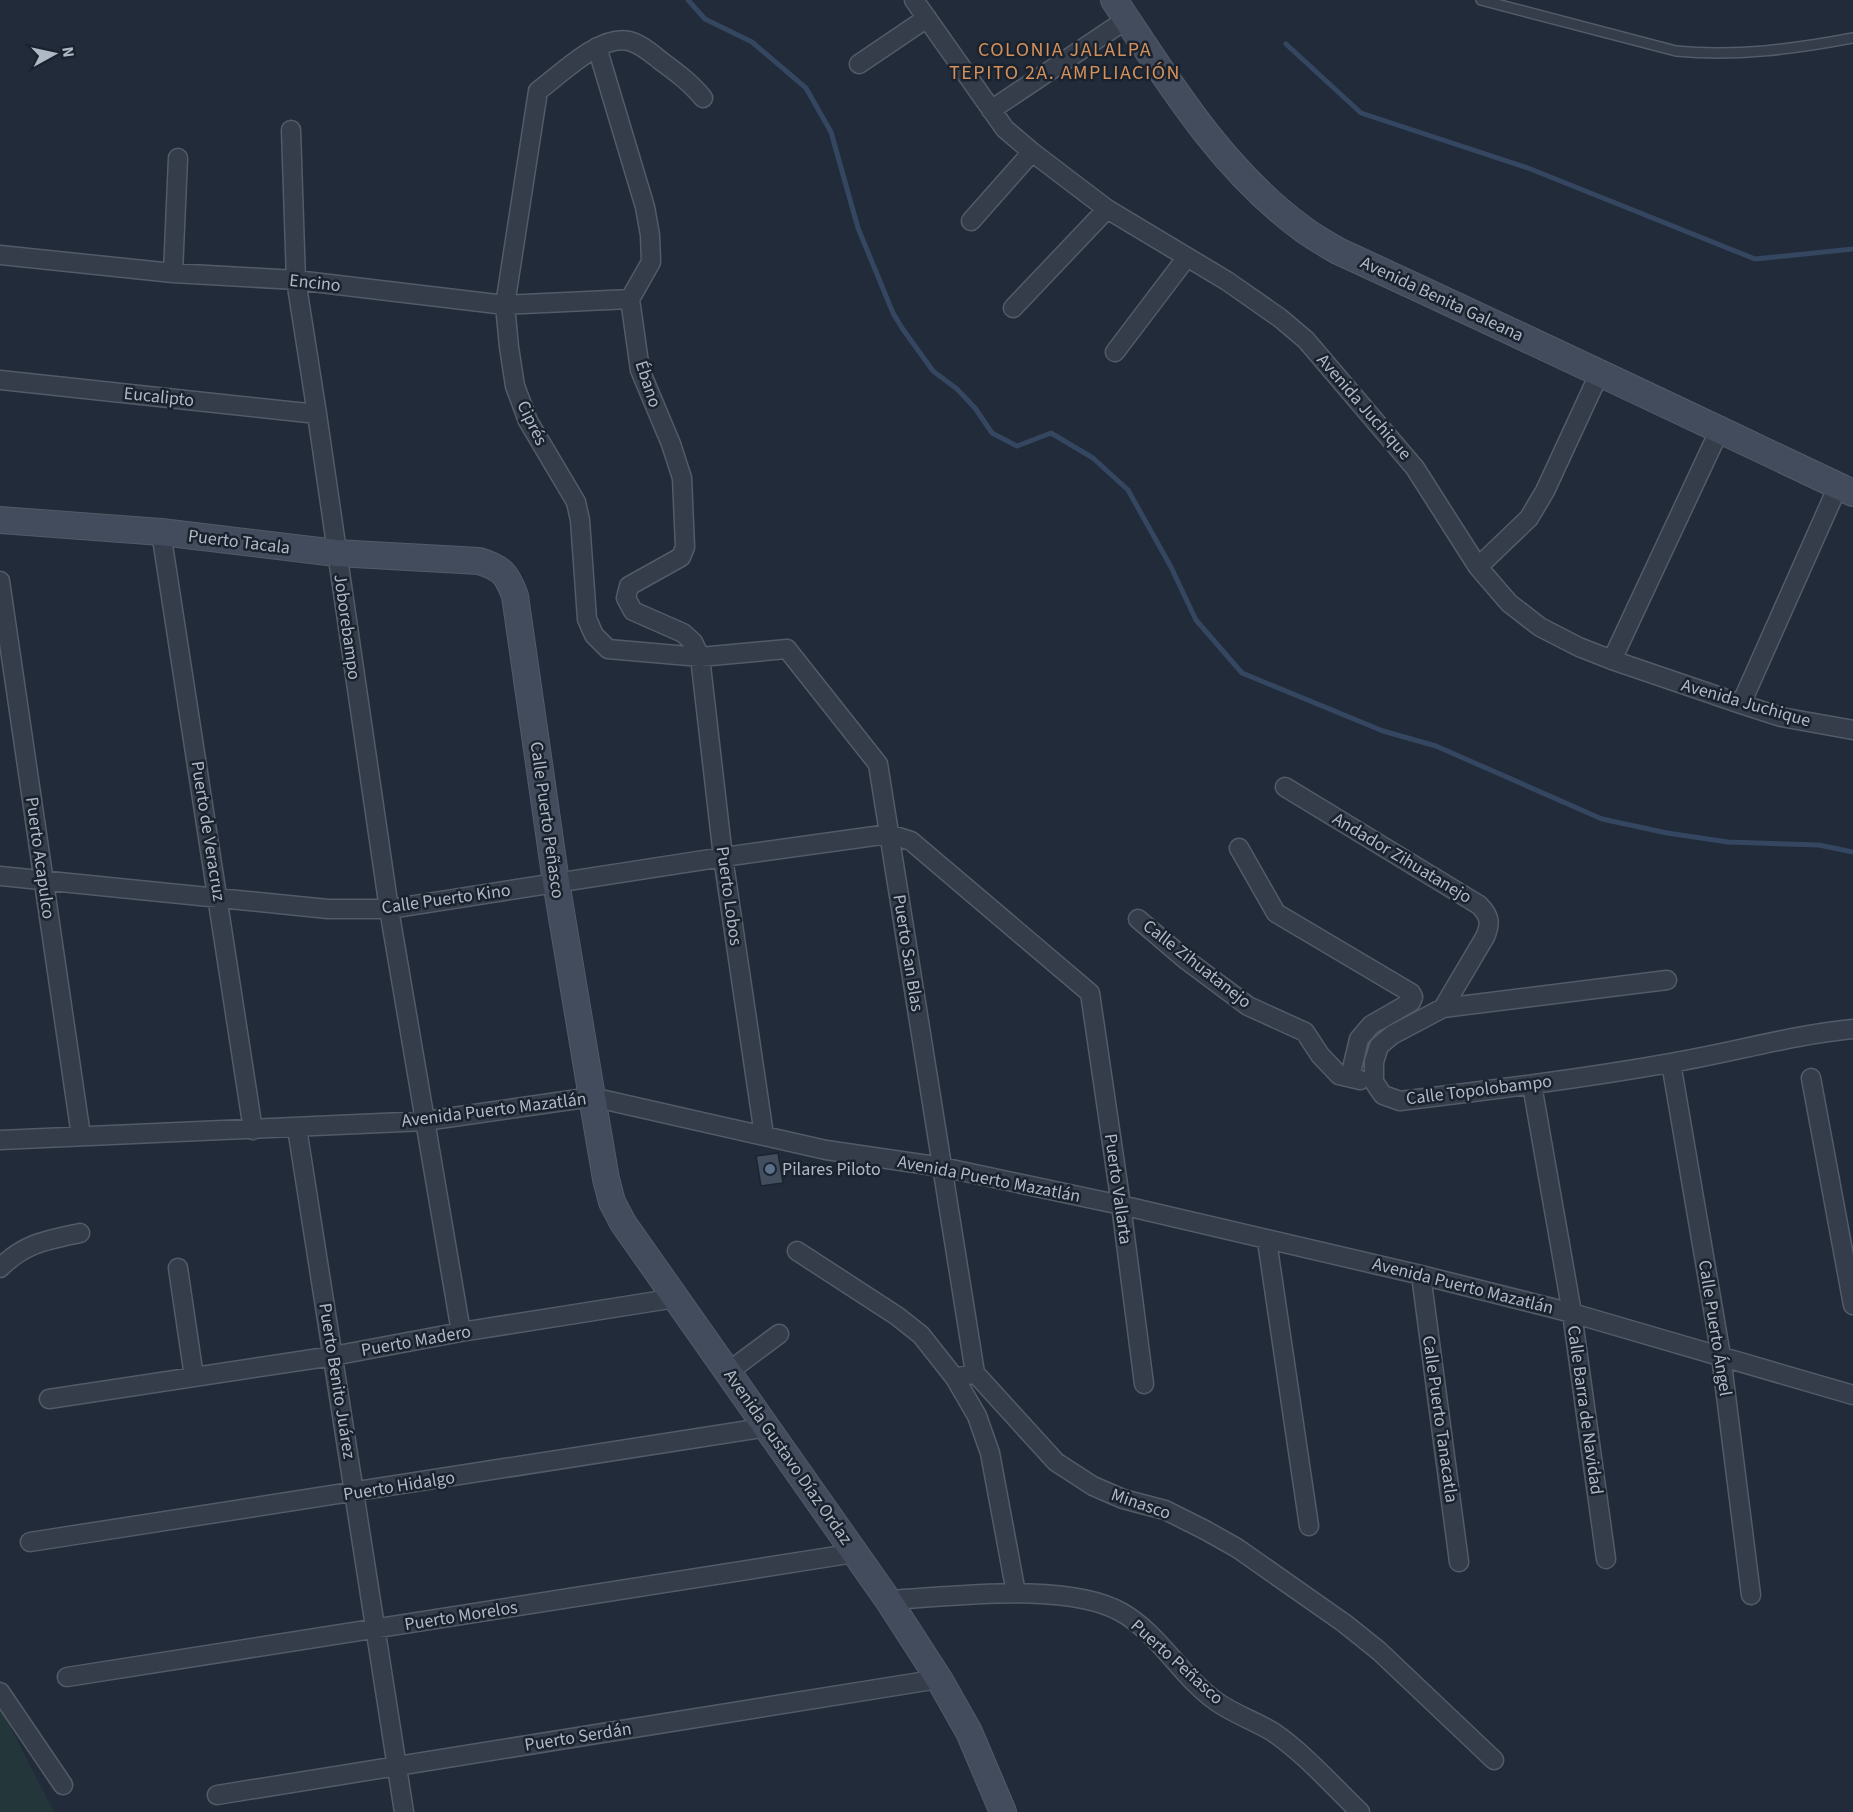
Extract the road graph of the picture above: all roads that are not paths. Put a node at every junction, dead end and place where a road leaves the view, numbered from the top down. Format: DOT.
graph roads {
  1 [pos="915,0"];
  2 [pos="1481,0"];
  3 [pos="1121,9"];
  4 [pos="927,18"];
  5 [pos="1853,38"];
  6 [pos="597,47"];
  7 [pos="859,64"];
  8 [pos="703,98"];
  9 [pos="991,110"];
  10 [pos="291,130"];
  11 [pos="1032,152"];
  12 [pos="178,158"];
  13 [pos="1107,209"];
  14 [pos="971,221"];
  15 [pos="0,255"];
  16 [pos="1187,257"];
  17 [pos="173,273"];
  18 [pos="296,280"];
  19 [pos="630,299"];
  20 [pos="505,305"];
  21 [pos="1012,308"];
  22 [pos="1115,352"];
  23 [pos="1600,372"];
  24 [pos="0,380"];
  25 [pos="317,414"];
  26 [pos="1719,431"];
  27 [pos="1846,490"];
  28 [pos="0,520"];
  29 [pos="161,532"];
  30 [pos="336,553"];
  31 [pos="479,561"];
  32 [pos="1478,567"];
  33 [pos="0,581"];
  34 [pos="700,657"];
  35 [pos="1612,660"];
  36 [pos="1741,704"];
  37 [pos="1853,730"];
  38 [pos="1285,787"];
  39 [pos="889,834"];
  40 [pos="1239,848"];
  41 [pos="723,857"];
  42 [pos="0,876"];
  43 [pos="43,880"];
  44 [pos="556,882"];
  45 [pos="218,898"];
  46 [pos="388,909"];
  47 [pos="1138,919"];
  48 [pos="1667,980"];
  49 [pos="1443,1008"];
  50 [pos="1853,1029"];
  51 [pos="1671,1063"];
  52 [pos="1350,1077"];
  53 [pos="1811,1078"];
  54 [pos="1374,1082"];
  55 [pos="1532,1085"];
  56 [pos="592,1097"];
  57 [pos="425,1121"];
  58 [pos="297,1128"];
  59 [pos="253,1130"];
  60 [pos="764,1135"];
  61 [pos="81,1136"];
  62 [pos="0,1140"];
  63 [pos="942,1167"];
  64 [pos="1121,1205"];
  65 [pos="80,1233"];
  66 [pos="1267,1240"];
  67 [pos="797,1251"];
  68 [pos="0,1268"];
  69 [pos="177,1268"];
  70 [pos="1421,1275"];
  71 [pos="676,1298"];
  72 [pos="1853,1305"];
  73 [pos="1572,1313"];
  74 [pos="461,1332"];
  75 [pos="779,1334"];
  76 [pos="333,1356"];
  77 [pos="1721,1356"];
  78 [pos="728,1372"];
  79 [pos="975,1373"];
  80 [pos="194,1377"];
  81 [pos="955,1378"];
  82 [pos="1144,1384"];
  83 [pos="1853,1395"];
  84 [pos="49,1399"];
  85 [pos="768,1427"];
  86 [pos="354,1493"];
  87 [pos="1309,1526"];
  88 [pos="30,1542"];
  89 [pos="855,1553"];
  90 [pos="1606,1559"];
  91 [pos="1459,1562"];
  92 [pos="1016,1593"];
  93 [pos="1751,1595"];
  94 [pos="888,1600"];
  95 [pos="375,1629"];
  96 [pos="68,1677"];
  97 [pos="939,1679"];
  98 [pos="0,1692"];
  99 [pos="1494,1760"];
  100 [pos="396,1766"];
  101 [pos="63,1785"];
  102 [pos="217,1795"];
  103 [pos="404,1812"];
  104 [pos="1003,1812"];
  105 [pos="1360,1812"];
  1 -- 4 [label="street, Avenida Juchique"];
  2 -- 5 [label="lane"];
  3 -- 9 [label="street"];
  3 -- 23 [label="street, Avenida Benita Galeana"];
  4 -- 7 [label="street"];
  4 -- 9 [label="street, Avenida Juchique"];
  6 -- 8 [label="street"];
  6 -- 19 [label="street"];
  6 -- 20 [label="street, Ciprés"];
  9 -- 11 [label="street, Avenida Juchique"];
  10 -- 18 [label="street, Joborebampo"];
  11 -- 13 [label="street, Avenida Juchique"];
  11 -- 14 [label="street"];
  12 -- 17 [label="street"];
  13 -- 16 [label="street, Avenida Juchique"];
  13 -- 21 [label="street"];
  15 -- 17 [label="street, Encino"];
  16 -- 22 [label="street"];
  16 -- 32 [label="street, Avenida Juchique"];
  17 -- 18 [label="street, Encino"];
  18 -- 20 [label="street, Encino"];
  18 -- 25 [label="street, Joborebampo"];
  19 -- 20 [label="street, Encino"];
  19 -- 34 [label="street, Ébano"];
  20 -- 34 [label="street, Ciprés"];
  23 -- 26 [label="street, Avenida Benita Galeana"];
  23 -- 32 [label="street"];
  24 -- 25 [label="street, Eucalipto"];
  25 -- 30 [label="street, Joborebampo"];
  26 -- 27 [label="street, Avenida Benita Galeana"];
  26 -- 35 [label="street"];
  27 -- 36 [label="street"];
  28 -- 29 [label="street, Puerto Tacala"];
  29 -- 30 [label="street, Puerto Tacala"];
  29 -- 45 [label="street, Puerto de Veracruz"];
  30 -- 31 [label="street, Puerto Tacala"];
  30 -- 46 [label="street, Joborebampo"];
  31 -- 44 [label="street, Calle Puerto Peñasco"];
  32 -- 35 [label="street, Avenida Juchique"];
  33 -- 43 [label="street, Puerto Acapulco"];
  34 -- 39 [label="street, Puerto San Blas"];
  34 -- 41 [label="street, Puerto Lobos"];
  35 -- 36 [label="street, Avenida Juchique"];
  36 -- 37 [label="street, Avenida Juchique"];
  38 -- 49 [label="street, Andador Zihuatanejo"];
  39 -- 41 [label="street, Calle Puerto Kino"];
  39 -- 63 [label="street, Puerto San Blas"];
  39 -- 64 [label="street, Puerto Vallarta"];
  40 -- 52 [label="street"];
  41 -- 44 [label="street, Calle Puerto Kino"];
  41 -- 60 [label="street, Puerto Lobos"];
  42 -- 43 [label="street, Calle Puerto Kino"];
  43 -- 45 [label="street, Calle Puerto Kino"];
  43 -- 61 [label="street, Puerto Acapulco"];
  44 -- 46 [label="street, Calle Puerto Kino"];
  44 -- 56 [label="street, Calle Puerto Peñasco"];
  45 -- 46 [label="street, Calle Puerto Kino"];
  45 -- 59 [label="street, Puerto de Veracruz"];
  46 -- 57 [label="street, Joborebampo"];
  47 -- 52 [label="street, Calle Zihuatanejo"];
  48 -- 49 [label="street"];
  49 -- 54 [label="street"];
  50 -- 51 [label="street, Calle Topolobampo"];
  51 -- 55 [label="street, Calle Topolobampo"];
  51 -- 77 [label="street, Calle Puerto Ángel"];
  52 -- 54 [label="street, Calle Zihuatanejo"];
  53 -- 72 [label="street"];
  54 -- 55 [label="street, Calle Topolobampo"];
  55 -- 73 [label="street, Calle Barra de Navidad"];
  56 -- 57 [label="street, Avenida Puerto Mazatlán"];
  56 -- 60 [label="street, Avenida Puerto Mazatlán"];
  56 -- 71 [label="street, Avenida Gustavo Díaz Ordaz"];
  57 -- 58 [label="street, Avenida Puerto Mazatlán"];
  57 -- 74 [label="street, Joborebampo"];
  58 -- 59 [label="street, Avenida Puerto Mazatlán"];
  58 -- 76 [label="street, Puerto Benito Juárez"];
  59 -- 61 [label="street, Avenida Puerto Mazatlán"];
  60 -- 63 [label="street, Avenida Puerto Mazatlán"];
  61 -- 62 [label="street, Avenida Puerto Mazatlán"];
  63 -- 64 [label="street, Avenida Puerto Mazatlán"];
  63 -- 79 [label="street, Puerto San Blas"];
  64 -- 66 [label="street, Avenida Puerto Mazatlán"];
  64 -- 82 [label="street, Puerto Vallarta"];
  65 -- 68 [label="street"];
  66 -- 70 [label="street, Avenida Puerto Mazatlán"];
  66 -- 87 [label="street"];
  67 -- 81 [label="street"];
  69 -- 80 [label="street"];
  70 -- 73 [label="street, Avenida Puerto Mazatlán"];
  70 -- 91 [label="street, Calle Puerto Tanacatla"];
  71 -- 74 [label="street, Puerto Madero"];
  71 -- 78 [label="street, Avenida Gustavo Díaz Ordaz"];
  73 -- 77 [label="street, Avenida Puerto Mazatlán"];
  73 -- 90 [label="street, Calle Barra de Navidad"];
  74 -- 76 [label="street, Puerto Madero"];
  75 -- 78 [label="street"];
  76 -- 80 [label="street, Puerto Madero"];
  76 -- 86 [label="street, Puerto Benito Juárez"];
  77 -- 83 [label="street, Avenida Puerto Mazatlán"];
  77 -- 93 [label="street, Calle Puerto Ángel"];
  78 -- 85 [label="street, Avenida Gustavo Díaz Ordaz"];
  79 -- 81 [label="street"];
  79 -- 99 [label="street, Minasco"];
  80 -- 84 [label="street, Puerto Madero"];
  81 -- 92 [label="street"];
  85 -- 86 [label="street, Puerto Hidalgo"];
  85 -- 89 [label="street, Avenida Gustavo Díaz Ordaz"];
  86 -- 88 [label="street, Puerto Hidalgo"];
  86 -- 95 [label="street, Puerto Benito Juárez"];
  89 -- 94 [label="street, Avenida Gustavo Díaz Ordaz"];
  89 -- 95 [label="street, Puerto Morelos"];
  92 -- 94 [label="street, Puerto Peñasco"];
  92 -- 105 [label="street, Puerto Peñasco"];
  94 -- 97 [label="street, Avenida Gustavo Díaz Ordaz"];
  95 -- 96 [label="street, Puerto Morelos"];
  95 -- 100 [label="street, Puerto Benito Juárez"];
  97 -- 100 [label="street, Puerto Serdán"];
  97 -- 104 [label="street, Avenida Gustavo Díaz Ordaz"];
  98 -- 101 [label="street"];
  100 -- 102 [label="street, Puerto Serdán"];
  100 -- 103 [label="street, Puerto Benito Juárez"];
}
